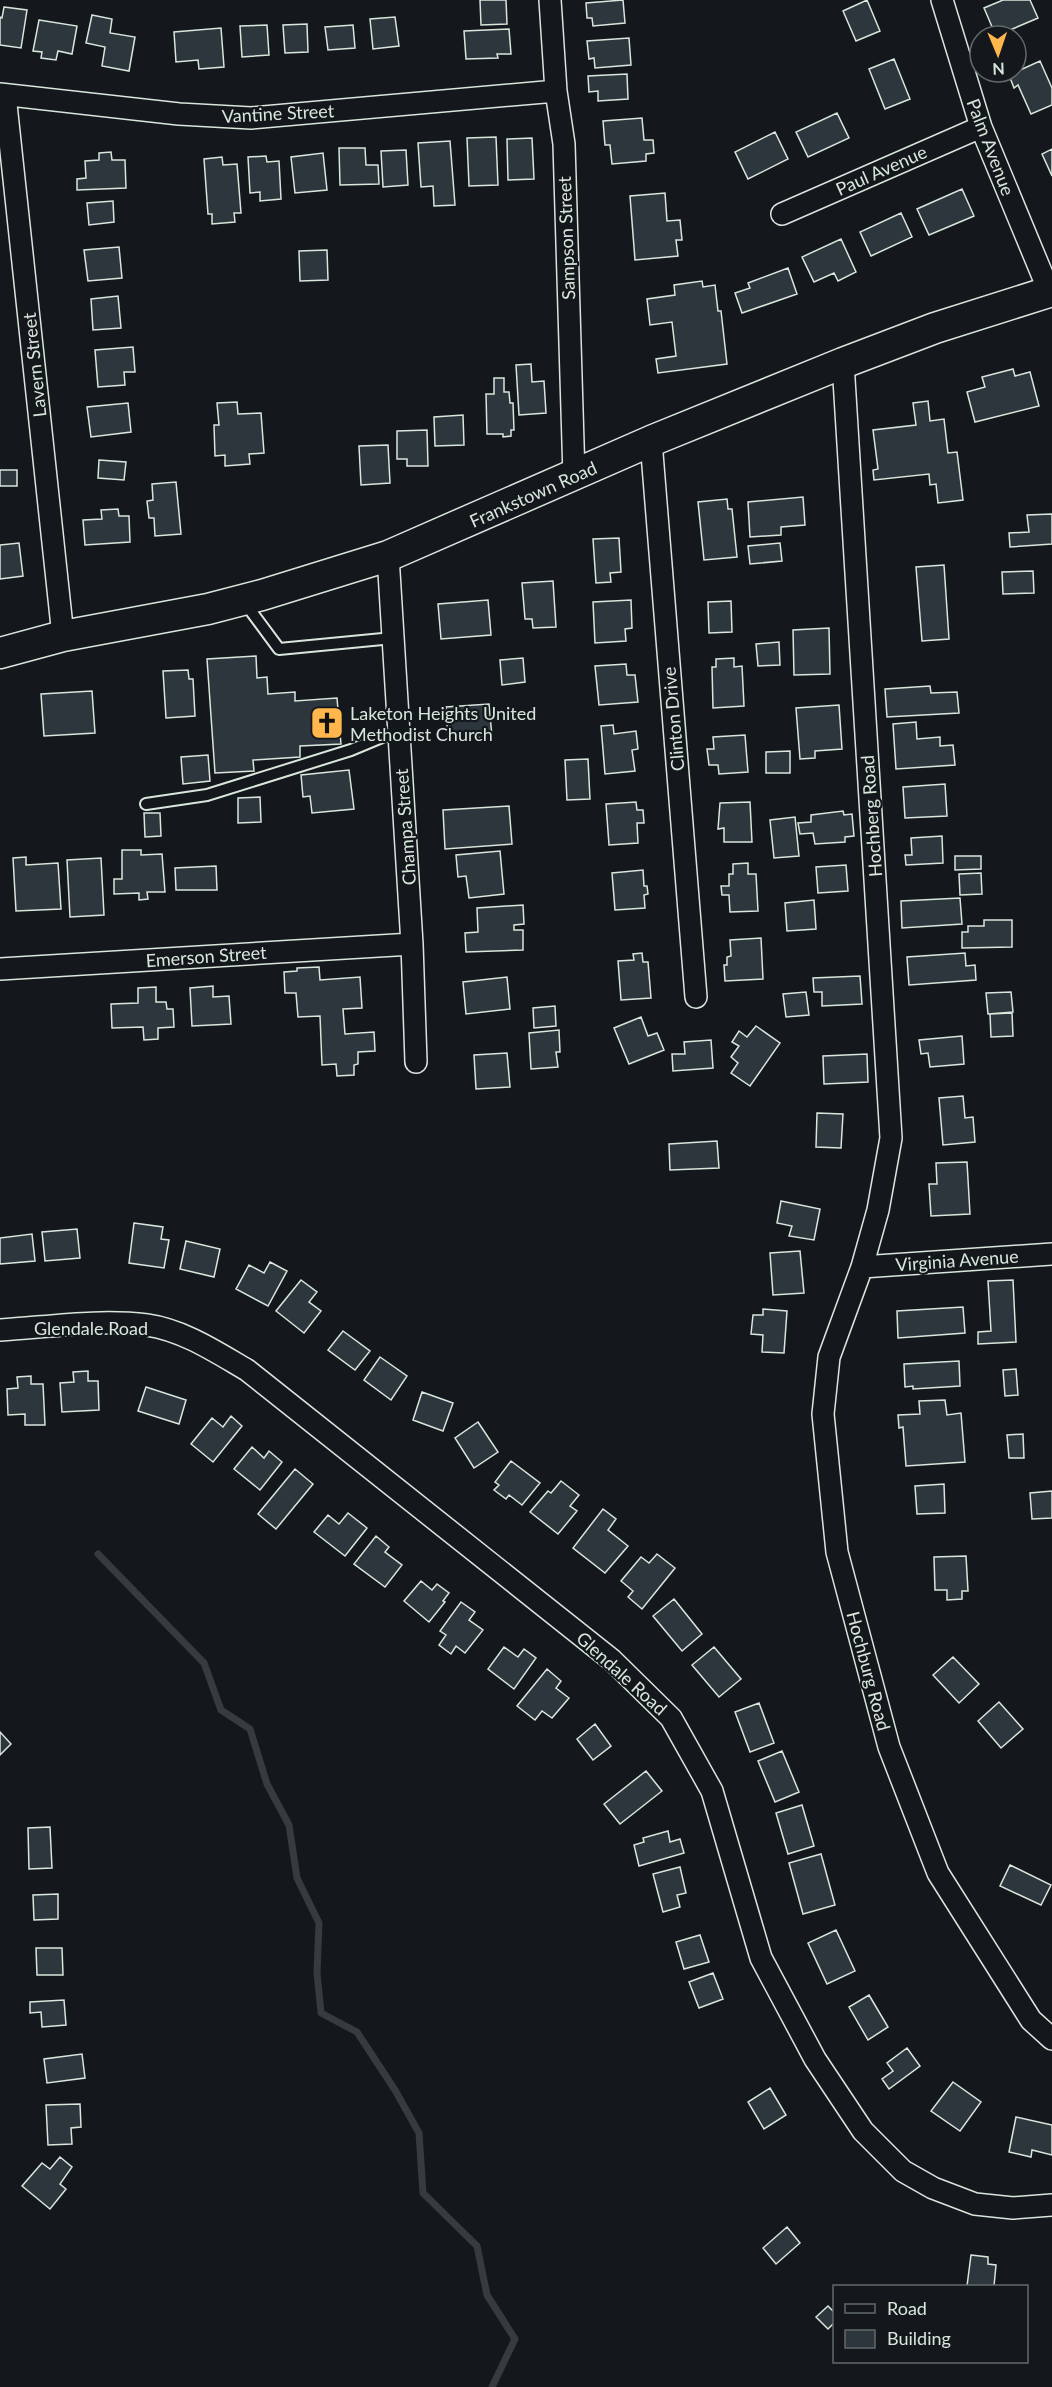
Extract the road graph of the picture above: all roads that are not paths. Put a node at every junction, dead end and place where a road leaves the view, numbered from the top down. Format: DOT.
graph roads {
  1 [pos="550,0"];
  2 [pos="942,0"];
  3 [pos="556,91"];
  4 [pos="2,94"];
  5 [pos="981,127"];
  6 [pos="782,214"];
  7 [pos="1050,291"];
  8 [pos="843,363"];
  9 [pos="651,441"];
  10 [pos="574,476"];
  11 [pos="388,556"];
  12 [pos="243,600"];
  13 [pos="63,636"];
  14 [pos="393,638"];
  15 [pos="0,653"];
  16 [pos="399,730"];
  17 [pos="146,804"];
  18 [pos="412,944"];
  19 [pos="0,969"];
  20 [pos="696,997"];
  21 [pos="416,1062"];
  22 [pos="1052,1254"];
  23 [pos="862,1267"];
  24 [pos="0,1330"];
  25 [pos="1052,2038"];
  26 [pos="1052,2205"];
  1 -- 3 [label="street, Sampson Street"];
  2 -- 5 [label="street, Palm Avenue"];
  3 -- 4 [label="street, Vantine Street"];
  3 -- 10 [label="street, Sampson Street"];
  4 -- 13 [label="street, Lavern Street"];
  5 -- 6 [label="street, Paul Avenue"];
  5 -- 7 [label="street, Palm Avenue"];
  7 -- 8 [label="main road, Frankstown Road"];
  8 -- 9 [label="main road, Frankstown Road"];
  8 -- 23 [label="street, Hochberg Road"];
  9 -- 10 [label="main road, Frankstown Road"];
  9 -- 20 [label="street, Clinton Drive"];
  10 -- 11 [label="main road, Frankstown Road"];
  11 -- 12 [label="main road, Frankstown Road"];
  11 -- 14 [label="street, Champa Street"];
  12 -- 13 [label="main road, Frankstown Road"];
  12 -- 14 [label="lane"];
  13 -- 15 [label="main road, Frankstown Road"];
  14 -- 16 [label="street, Champa Street"];
  16 -- 17 [label="lane"];
  16 -- 18 [label="street, Champa Street"];
  18 -- 19 [label="street, Emerson Street"];
  18 -- 21 [label="street, Champa Street"];
  22 -- 23 [label="street, Virginia Avenue"];
  23 -- 25 [label="street, Hochburg Road"];
  24 -- 26 [label="street, Glendale Road"];
}
